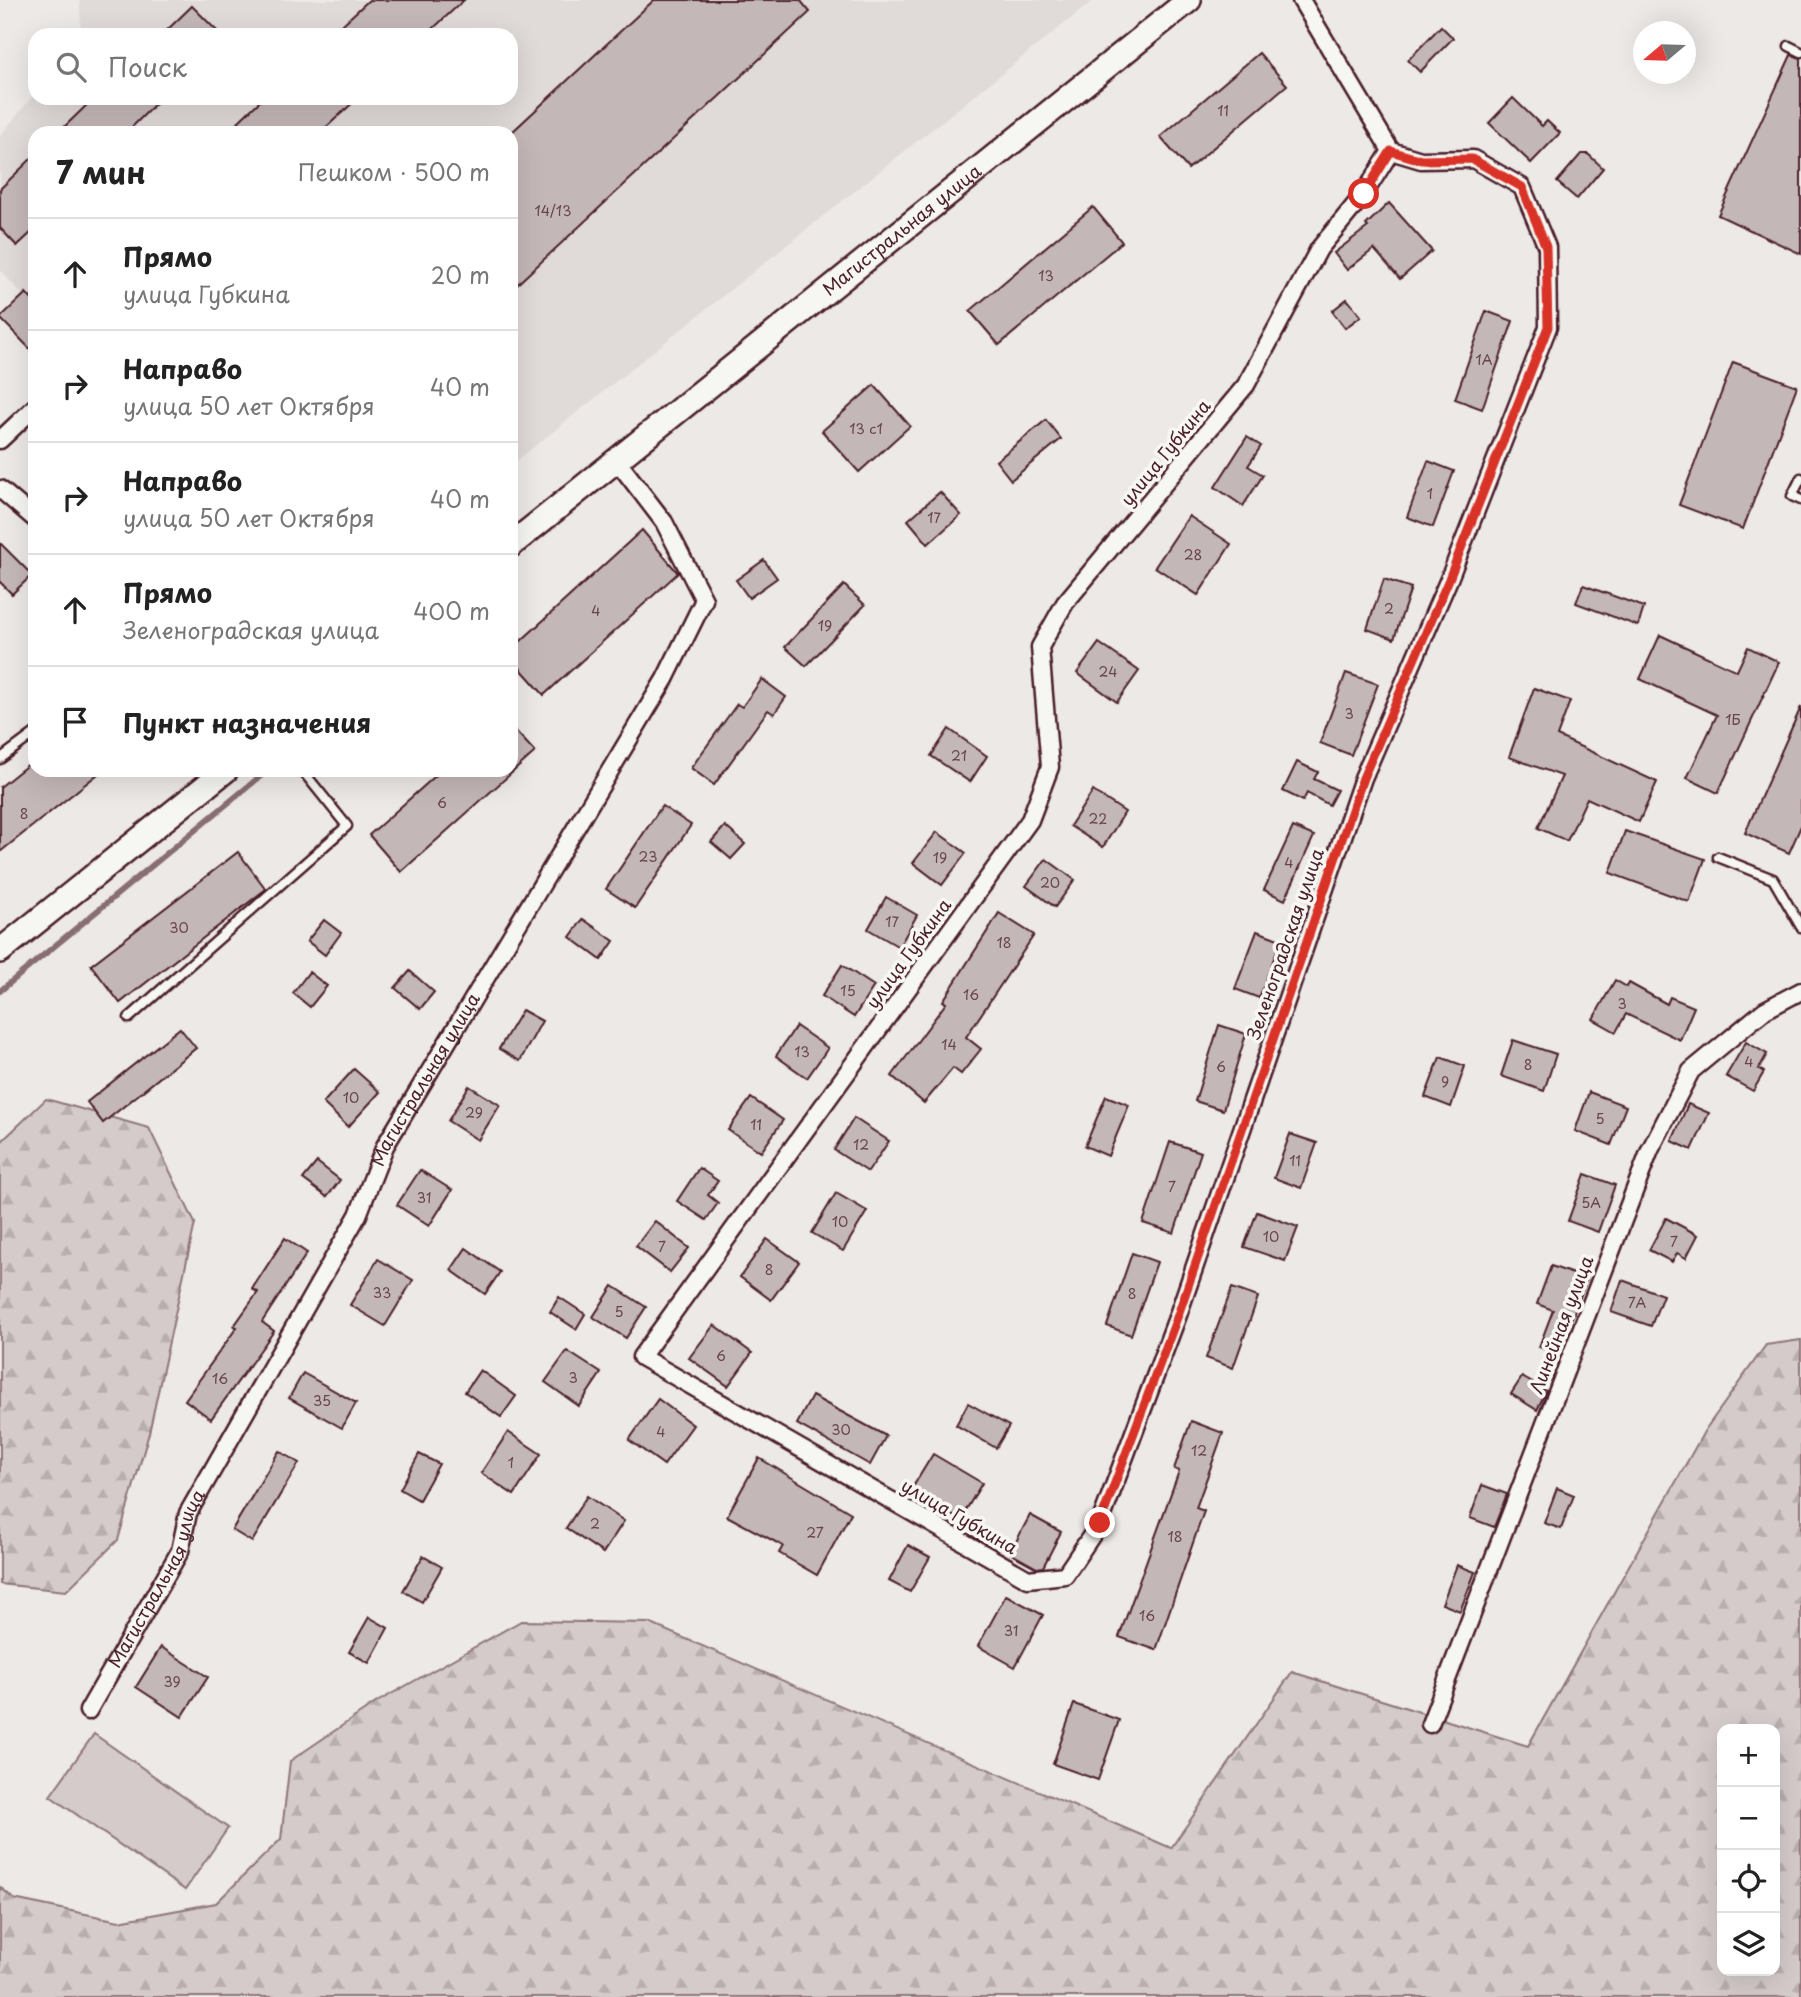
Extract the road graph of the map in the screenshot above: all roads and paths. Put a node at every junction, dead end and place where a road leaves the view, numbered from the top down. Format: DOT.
graph roads {
  1 [pos="1189,0"];
  2 [pos="1301,0"];
  3 [pos="1789,46"];
  4 [pos="1801,52"];
  5 [pos="1391,151"];
  6 [pos="28,414"];
  7 [pos="0,440"];
  8 [pos="618,462"];
  9 [pos="1801,478"];
  10 [pos="0,489"];
  11 [pos="1801,500"];
  12 [pos="28,513"];
  13 [pos="518,540"];
  14 [pos="28,738"];
  15 [pos="0,759"];
  16 [pos="217,777"];
  17 [pos="308,777"];
  18 [pos="1718,857"];
  19 [pos="1801,927"];
  20 [pos="0,951"];
  21 [pos="1801,990"];
  22 [pos="129,1018"];
  23 [pos="1065,1575"];
  24 [pos="88,1711"];
  25 [pos="1430,1724"];
  1 -- 8 [label="main road, Магистральная улица"];
  2 -- 5 [label="street"];
  3 -- 4 [label="lane"];
  5 -- 23 [label="street, Зеленоградская улица"];
  5 -- 23 [label="street, улица Губкина"];
  6 -- 7 [label="street"];
  8 -- 13 [label="main road, Магистральная улица"];
  8 -- 24 [label="street, Магистральная улица"];
  9 -- 11 [label="lane"];
  10 -- 12 [label="street"];
  14 -- 15 [label="lane"];
  16 -- 20 [label="main road"];
  17 -- 22 [label="lane"];
  18 -- 19 [label="lane"];
  21 -- 25 [label="street, Линейная улица"];
}
